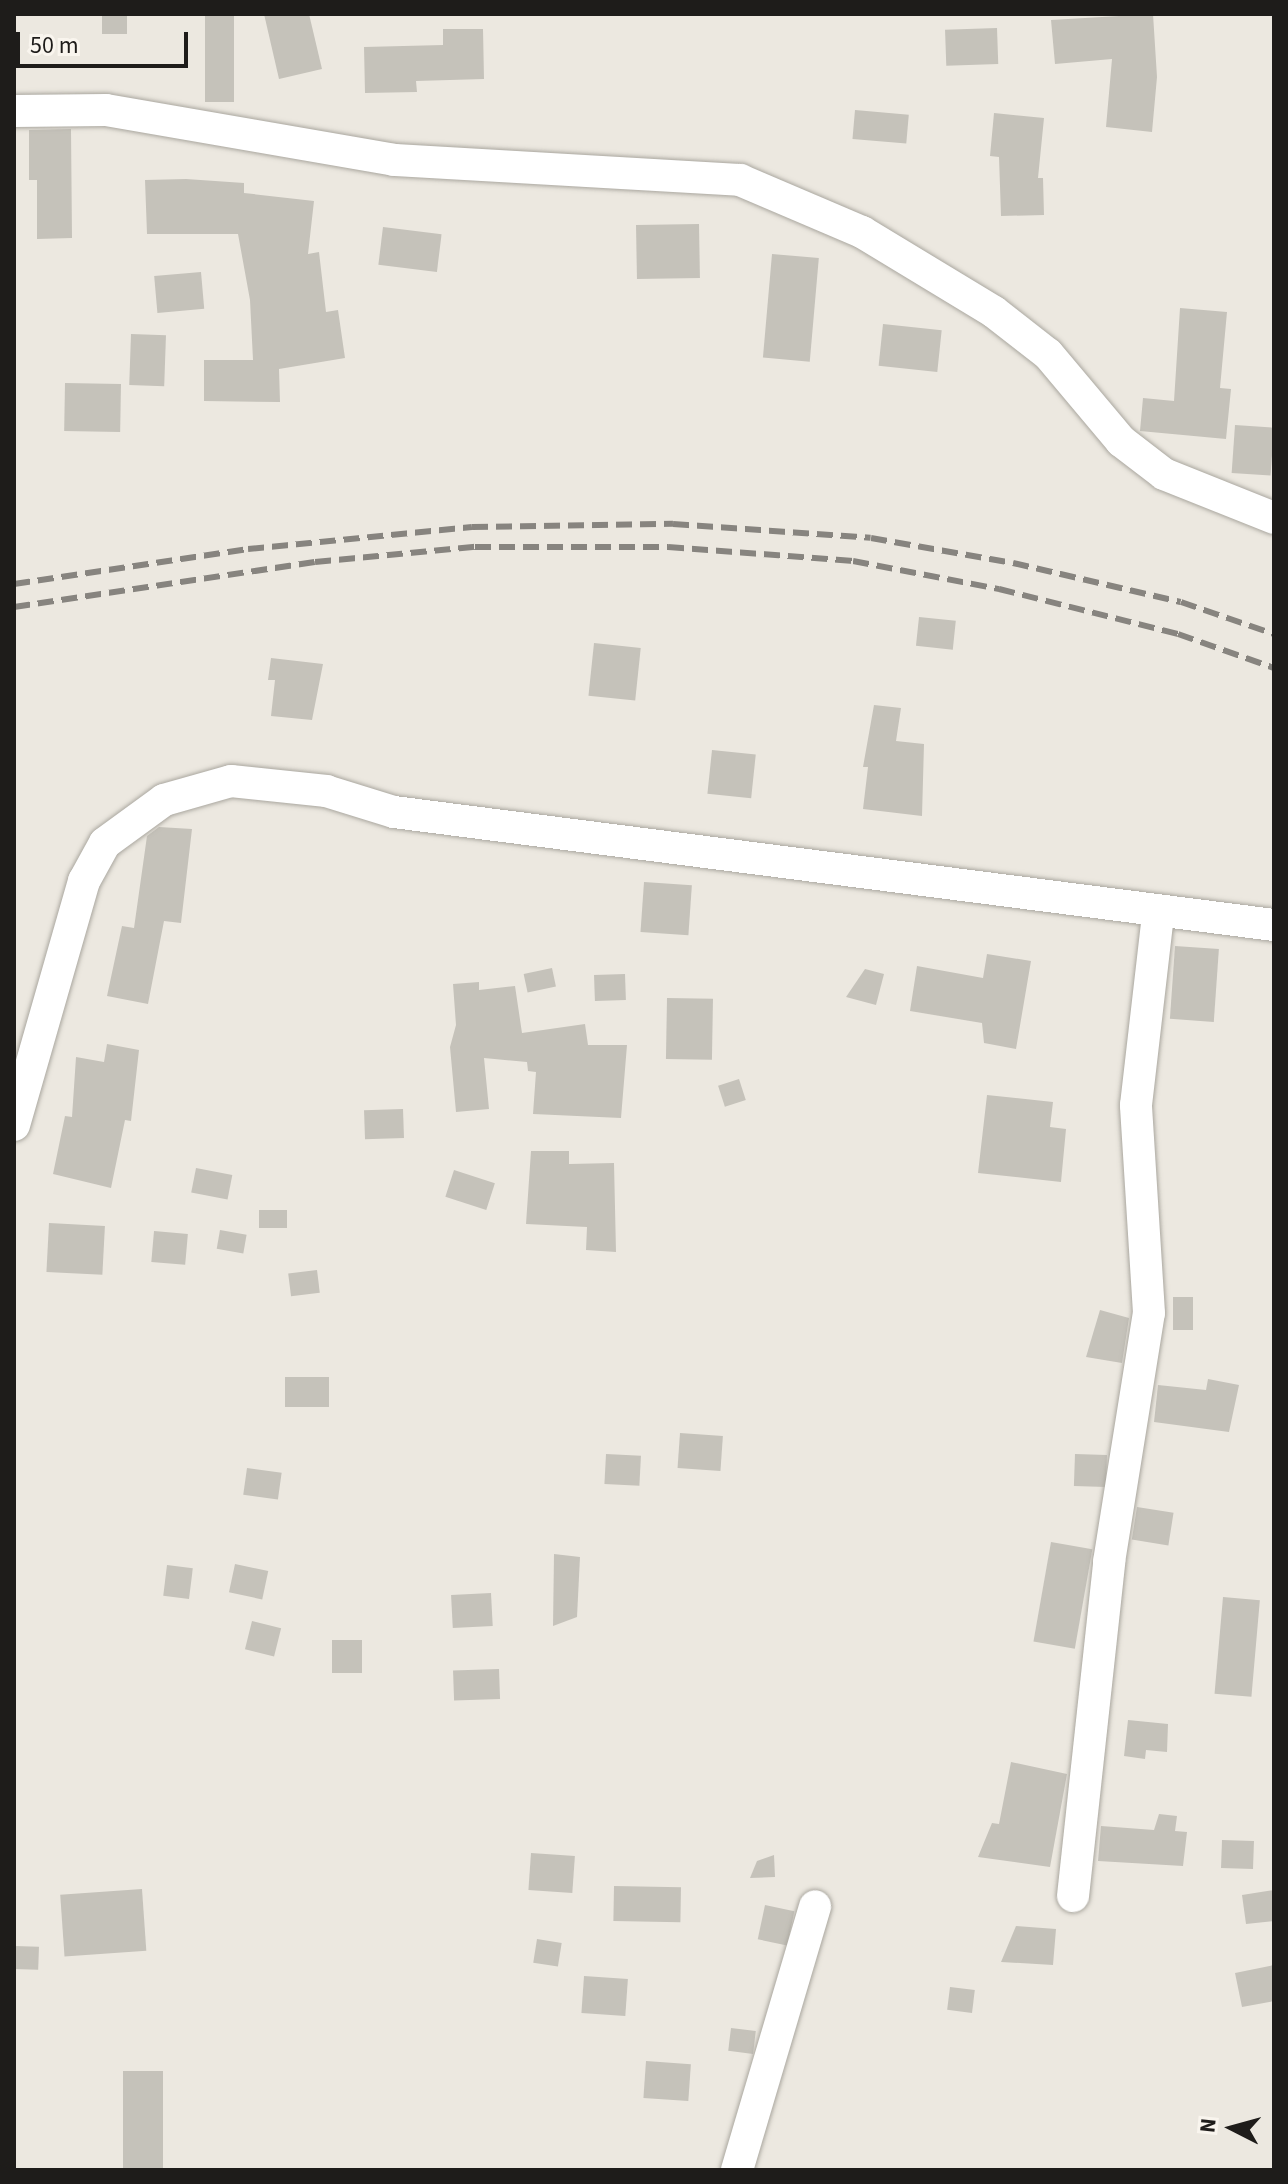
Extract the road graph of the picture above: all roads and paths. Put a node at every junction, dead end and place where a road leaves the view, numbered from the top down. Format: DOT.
graph roads {
  1 [pos="14,111"];
  2 [pos="1274,518"];
  3 [pos="1158,914"];
  4 [pos="1274,925"];
  5 [pos="14,1125"];
  6 [pos="1073,1896"];
  7 [pos="815,1906"];
  8 [pos="737,2170"];
  1 -- 2 [label="street"];
  3 -- 4 [label="street"];
  3 -- 5 [label="street"];
  3 -- 6 [label="street"];
  7 -- 8 [label="street"];
}
